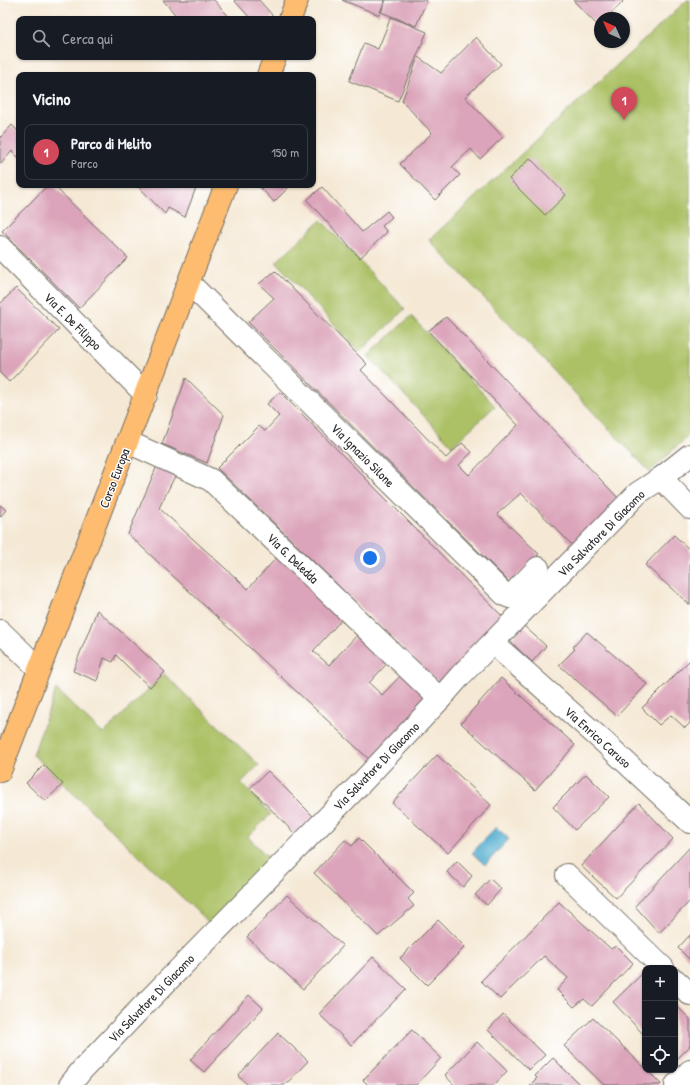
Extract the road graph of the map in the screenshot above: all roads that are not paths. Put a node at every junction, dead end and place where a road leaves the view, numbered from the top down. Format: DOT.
graph roads {
  1 [pos="297,0"];
  2 [pos="291,16"];
  3 [pos="274,60"];
  4 [pos="269,72"];
  5 [pos="225,188"];
  6 [pos="0,247"];
  7 [pos="189,283"];
  8 [pos="146,395"];
  9 [pos="128,442"];
  10 [pos="690,455"];
  11 [pos="661,478"];
  12 [pos="690,508"];
  13 [pos="538,568"];
  14 [pos="0,631"];
  15 [pos="504,653"];
  16 [pos="39,669"];
  17 [pos="440,699"];
  18 [pos="0,771"];
  19 [pos="690,822"];
  20 [pos="567,875"];
  21 [pos="660,965"];
  22 [pos="678,983"];
  23 [pos="690,994"];
  24 [pos="690,1071"];
  25 [pos="70,1085"];
  26 [pos="676,1085"];
  1 -- 2 [label="main road"];
  3 -- 4 [label="main road"];
  5 -- 7 [label="main road, Corso Europa"];
  6 -- 8 [label="street, Via E. De Filippo"];
  7 -- 8 [label="main road, Corso Europa"];
  7 -- 13 [label="street, Via Ignazio Silone"];
  8 -- 9 [label="main road, Corso Europa"];
  9 -- 16 [label="main road, Corso Europa"];
  9 -- 17 [label="street, Via G. Deledda"];
  10 -- 11 [label="street, Via Salvatore Di Giacomo"];
  11 -- 12 [label="street"];
  11 -- 17 [label="street, Via Salvatore Di Giacomo"];
  14 -- 16 [label="street"];
  15 -- 19 [label="street, Via Enrico Caruso"];
  16 -- 18 [label="main road, Corso Europa"];
  17 -- 25 [label="street, Via Salvatore Di Giacomo"];
  20 -- 21 [label="street"];
  22 -- 23 [label="street"];
  24 -- 26 [label="street"];
}
